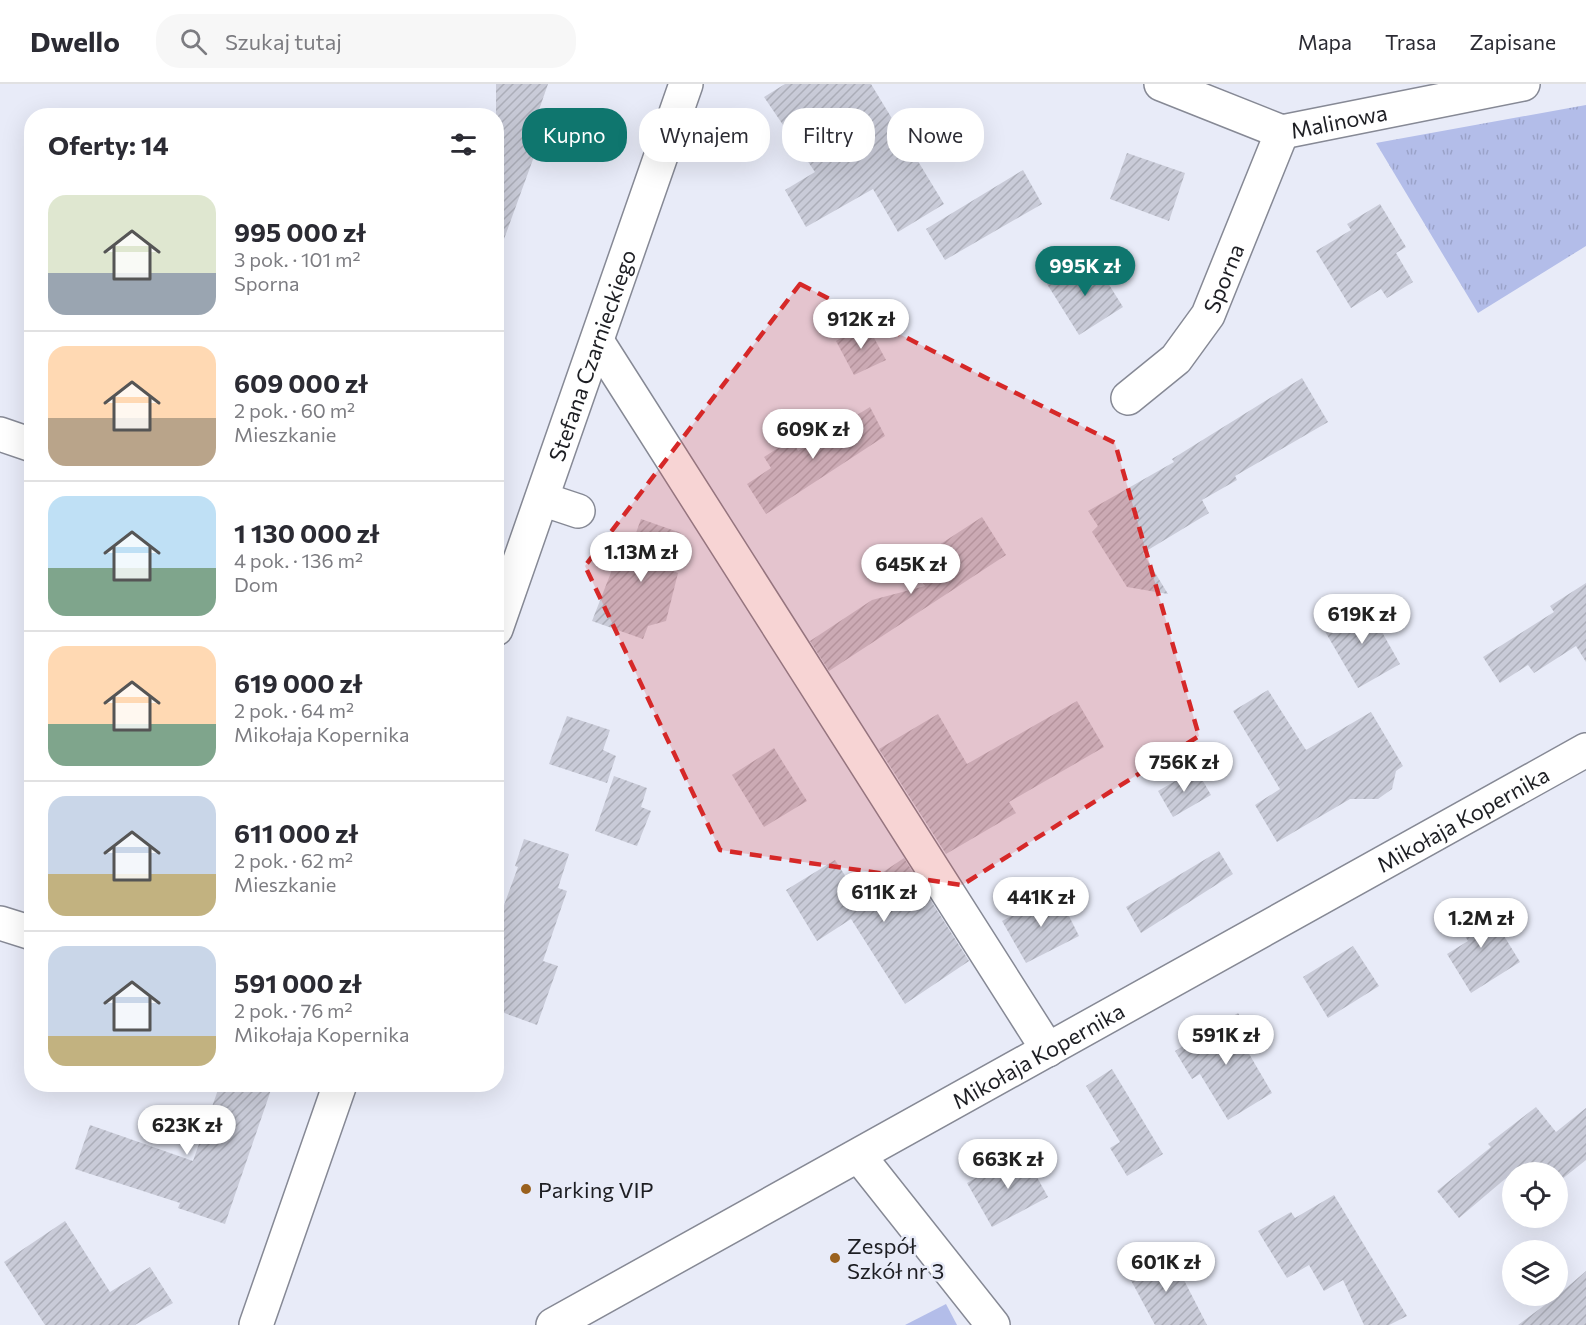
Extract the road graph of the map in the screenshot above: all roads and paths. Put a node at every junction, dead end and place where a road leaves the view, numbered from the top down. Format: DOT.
graph roads {
  1 [pos="686,84"];
  2 [pos="1161,84"];
  3 [pos="1523,84"];
  4 [pos="1282,132"];
  5 [pos="597,341"];
  6 [pos="1128,398"];
  7 [pos="0,434"];
  8 [pos="24,442"];
  9 [pos="542,499"];
  10 [pos="578,511"];
  11 [pos="504,599"];
  12 [pos="1586,750"];
  13 [pos="0,923"];
  14 [pos="24,930"];
  15 [pos="1048,1050"];
  16 [pos="337,1092"];
  17 [pos="859,1156"];
  18 [pos="256,1325"];
  19 [pos="553,1325"];
  20 [pos="993,1325"];
  1 -- 5 [label="street, Stefana Czarnieckiego"];
  2 -- 4 [label="street, Malinowa"];
  3 -- 4 [label="street, Malinowa"];
  4 -- 6 [label="street, Sporna"];
  5 -- 9 [label="street, Stefana Czarnieckiego"];
  5 -- 15 [label="street"];
  7 -- 8 [label="street"];
  9 -- 10 [label="street"];
  9 -- 11 [label="street, Stefana Czarnieckiego"];
  12 -- 15 [label="street, Mikołaja Kopernika"];
  13 -- 14 [label="street"];
  15 -- 17 [label="street, Mikołaja Kopernika"];
  16 -- 18 [label="street"];
  17 -- 19 [label="street, Mikołaja Kopernika"];
  17 -- 20 [label="street"];
}
